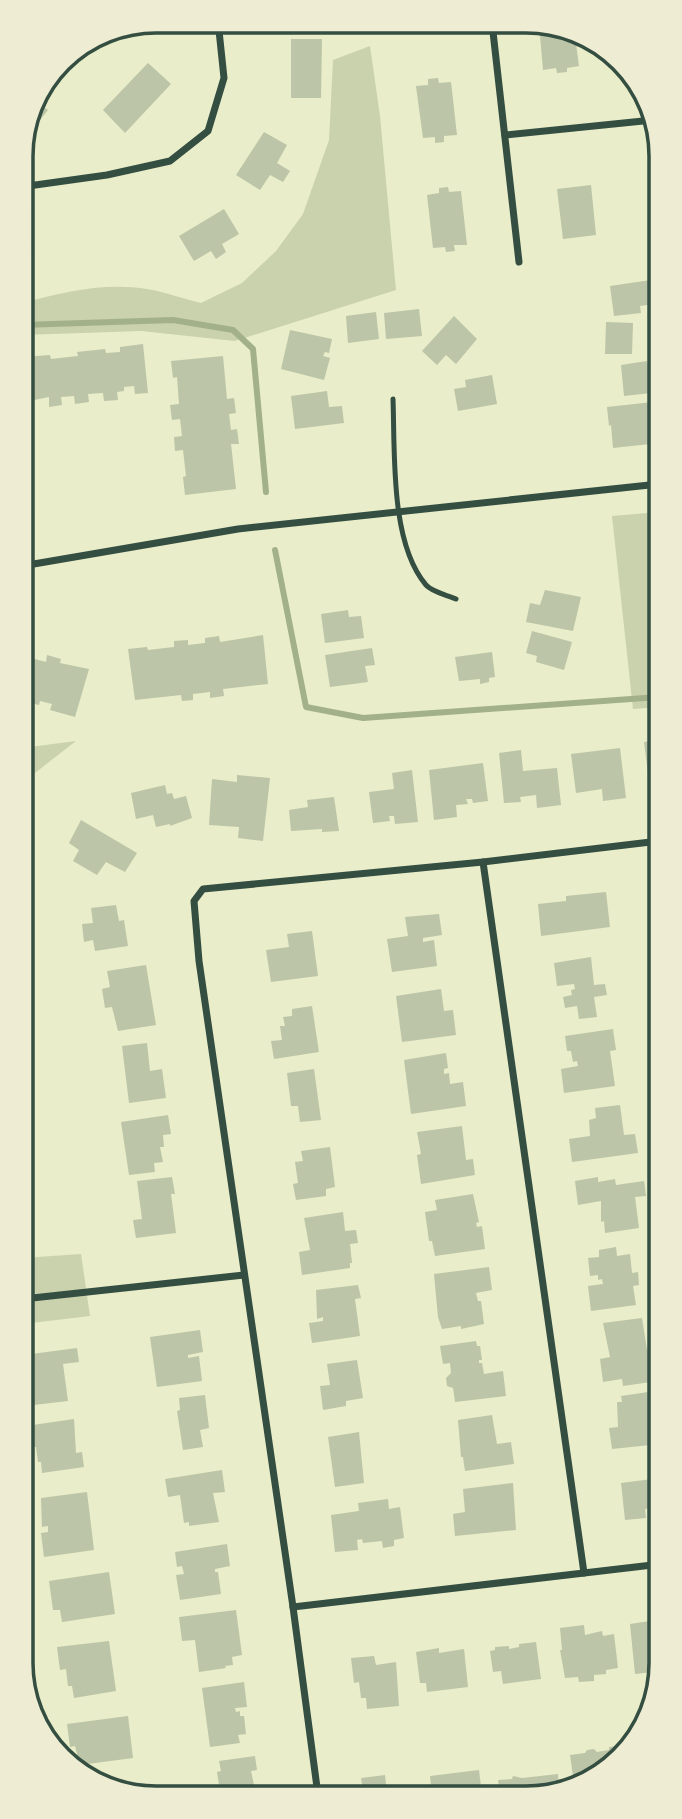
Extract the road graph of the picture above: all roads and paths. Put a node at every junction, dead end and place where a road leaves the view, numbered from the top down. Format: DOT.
graph roads {
  1 [pos="493,33"];
  2 [pos="219,34"];
  3 [pos="643,121"];
  4 [pos="505,135"];
  5 [pos="34,185"];
  6 [pos="519,262"];
  7 [pos="393,399"];
  8 [pos="649,485"];
  9 [pos="398,512"];
  10 [pos="34,564"];
  11 [pos="456,599"];
  12 [pos="649,842"];
  13 [pos="483,862"];
  14 [pos="244,1275"];
  15 [pos="33,1298"];
  16 [pos="648,1566"];
  17 [pos="584,1573"];
  18 [pos="293,1607"];
  19 [pos="317,1786"];
  1 -- 4 [label="street"];
  2 -- 5 [label="street"];
  3 -- 4 [label="street"];
  4 -- 6 [label="street"];
  7 -- 9 [label="lane"];
  8 -- 9 [label="street"];
  9 -- 10 [label="street"];
  9 -- 11 [label="lane"];
  12 -- 13 [label="street"];
  13 -- 14 [label="street"];
  13 -- 17 [label="street"];
  14 -- 15 [label="street"];
  14 -- 18 [label="street"];
  16 -- 17 [label="street"];
  17 -- 18 [label="street"];
  18 -- 19 [label="street"];
}
